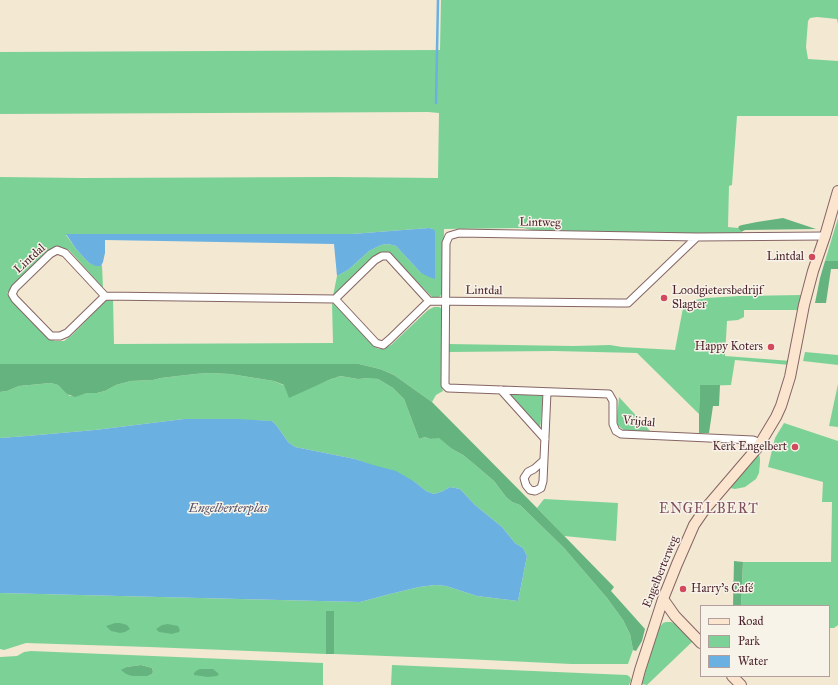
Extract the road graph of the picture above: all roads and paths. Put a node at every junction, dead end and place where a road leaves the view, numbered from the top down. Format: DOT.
graph roads {
  1 [pos="838,191"];
  2 [pos="825,236"];
  3 [pos="697,237"];
  4 [pos="105,296"];
  5 [pos="335,299"];
  6 [pos="429,301"];
  7 [pos="445,301"];
  8 [pos="501,390"];
  9 [pos="547,392"];
  10 [pos="545,439"];
  11 [pos="761,443"];
  12 [pos="543,461"];
  13 [pos="663,598"];
  14 [pos="675,616"];
  15 [pos="657,617"];
  16 [pos="700,642"];
  17 [pos="733,677"];
  18 [pos="636,685"];
  19 [pos="741,685"];
  1 -- 2 [label="street, Engelberterweg"];
  2 -- 3 [label="street"];
  2 -- 11 [label="street, Engelberterweg"];
  3 -- 7 [label="street, Lintdal"];
  3 -- 7 [label="street, Lintweg"];
  4 -- 4 [label="street, Lintdal"];
  4 -- 5 [label="street"];
  5 -- 6 [label="street"];
  5 -- 6 [label="street"];
  6 -- 7 [label="street, Lintdal"];
  7 -- 8 [label="street, Vrijdal"];
  8 -- 9 [label="street, Vrijdal"];
  8 -- 10 [label="street"];
  9 -- 10 [label="street"];
  9 -- 11 [label="street, Vrijdal"];
  10 -- 12 [label="street"];
  11 -- 13 [label="street, Engelberterweg"];
  13 -- 14 [label="street"];
  13 -- 15 [label="street, Engelberterweg"];
  14 -- 15 [label="street"];
  14 -- 16 [label="street"];
  15 -- 18 [label="street, Engelberterweg"];
  17 -- 19 [label="street"];
}
